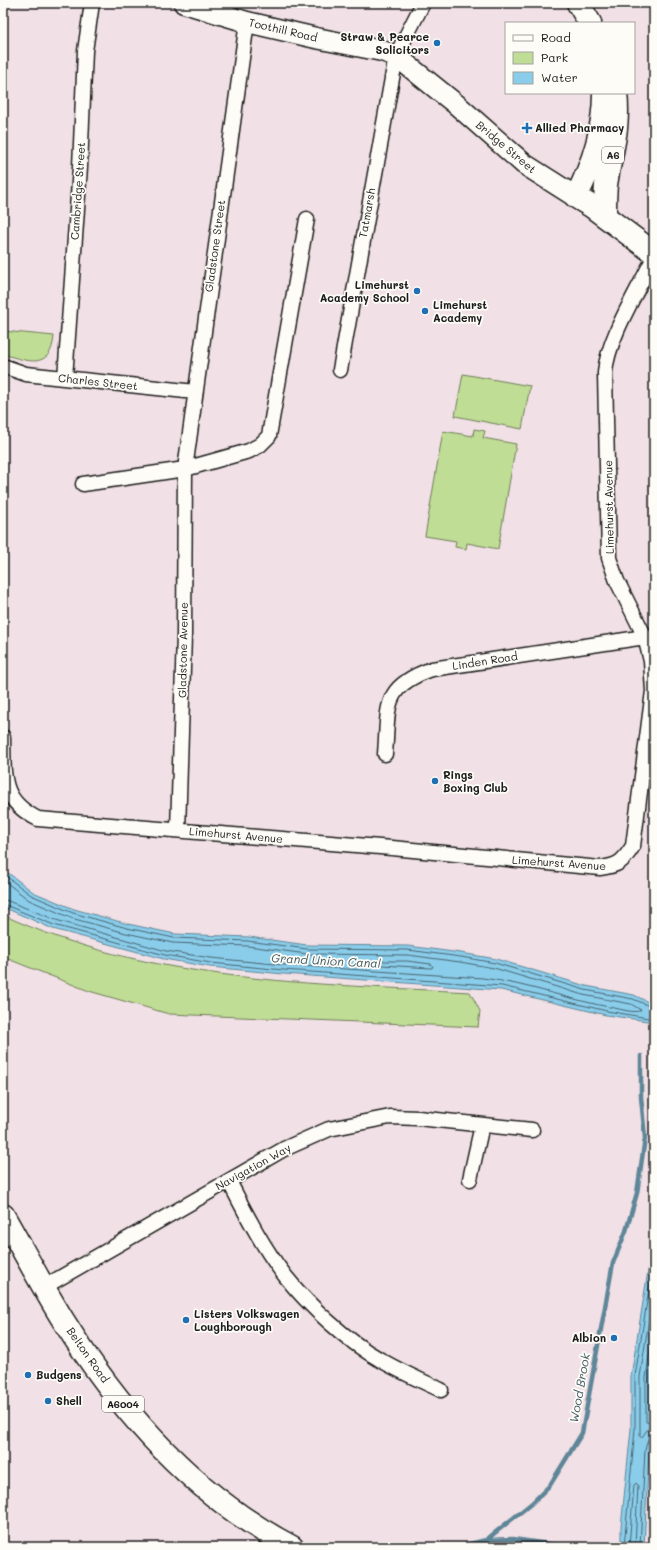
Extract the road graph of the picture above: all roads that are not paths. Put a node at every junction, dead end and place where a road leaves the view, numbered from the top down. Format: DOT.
graph roads {
  1 [pos="92,3"];
  2 [pos="184,3"];
  3 [pos="422,3"];
  4 [pos="578,3"];
  5 [pos="247,22"];
  6 [pos="589,22"];
  7 [pos="389,54"];
  8 [pos="604,94"];
  9 [pos="616,94"];
  10 [pos="576,197"];
  11 [pos="605,216"];
  12 [pos="307,219"];
  13 [pos="654,252"];
  14 [pos="654,257"];
  15 [pos="3,366"];
  16 [pos="340,370"];
  17 [pos="65,378"];
  18 [pos="195,392"];
  19 [pos="185,469"];
  20 [pos="83,484"];
  21 [pos="645,637"];
  22 [pos="3,738"];
  23 [pos="385,754"];
  24 [pos="178,830"];
  25 [pos="482,1125"];
  26 [pos="532,1130"];
  27 [pos="470,1179"];
  28 [pos="228,1181"];
  29 [pos="3,1215"];
  30 [pos="44,1287"];
  31 [pos="441,1390"];
  32 [pos="292,1547"];
  1 -- 17 [label="street, Cambridge Street"];
  2 -- 5 [label="main road, Toothill Road"];
  3 -- 7 [label="street, Tatmarsh"];
  4 -- 6 [label="main road"];
  5 -- 7 [label="main road, Toothill Road"];
  5 -- 18 [label="street, Gladstone Street"];
  7 -- 10 [label="main road, Bridge Street"];
  7 -- 16 [label="street, Tatmarsh"];
  8 -- 10 [label="main road, A6"];
  9 -- 11 [label="main road, A6"];
  10 -- 11 [label="main road, Bridge Street"];
  11 -- 13 [label="main road, Bridge Street"];
  12 -- 19 [label="street"];
  14 -- 21 [label="street, Limehurst Avenue"];
  15 -- 17 [label="street, Charles Street"];
  17 -- 18 [label="street, Charles Street"];
  18 -- 19 [label="street, Gladstone Street"];
  19 -- 20 [label="street"];
  19 -- 24 [label="street, Gladstone Avenue"];
  21 -- 23 [label="street, Linden Road"];
  21 -- 24 [label="street, Limehurst Avenue"];
  22 -- 24 [label="street, Limehurst Avenue"];
  25 -- 26 [label="street, Navigation Way"];
  25 -- 27 [label="street"];
  25 -- 28 [label="street, Navigation Way"];
  28 -- 30 [label="street, Navigation Way"];
  28 -- 31 [label="street"];
  29 -- 30 [label="main road, Belton Road / A6004"];
  30 -- 32 [label="main road, Belton Road / A6004"];
}
